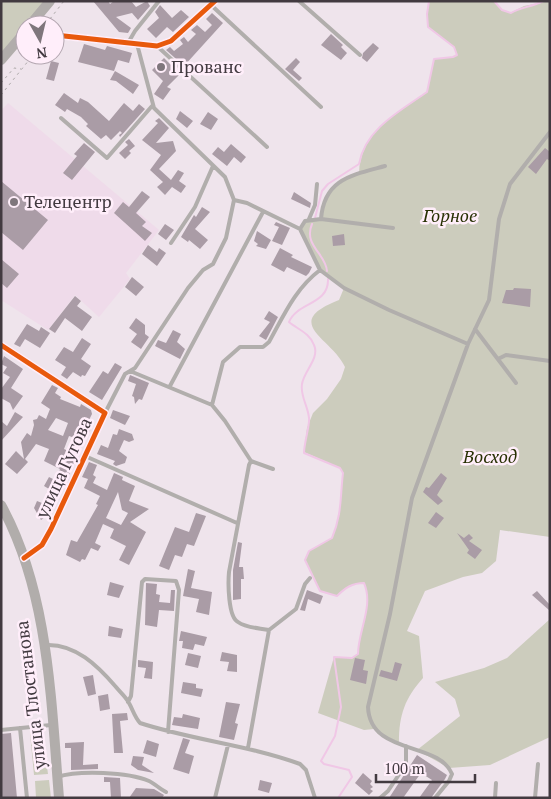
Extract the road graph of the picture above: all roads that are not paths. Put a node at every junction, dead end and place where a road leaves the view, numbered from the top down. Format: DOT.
graph roads {
  1 [pos="50,1"];
  2 [pos="159,1"];
  3 [pos="300,1"];
  4 [pos="213,3"];
  5 [pos="38,15"];
  6 [pos="65,36"];
  7 [pos="128,43"];
  8 [pos="15,44"];
  9 [pos="137,44"];
  10 [pos="157,46"];
  11 [pos="360,55"];
  12 [pos="1,60"];
  13 [pos="152,106"];
  14 [pos="320,107"];
  15 [pos="61,118"];
  16 [pos="550,132"];
  17 [pos="267,147"];
  18 [pos="213,166"];
  19 [pos="385,166"];
  20 [pos="317,184"];
  21 [pos="234,200"];
  22 [pos="263,212"];
  23 [pos="321,219"];
  24 [pos="309,220"];
  25 [pos="393,228"];
  26 [pos="300,229"];
  27 [pos="171,243"];
  28 [pos="320,270"];
  29 [pos="475,329"];
  30 [pos="468,344"];
  31 [pos="1,345"];
  32 [pos="498,359"];
  33 [pos="550,361"];
  34 [pos="130,371"];
  35 [pos="516,383"];
  36 [pos="170,386"];
  37 [pos="212,405"];
  38 [pos="105,412"];
  39 [pos="85,456"];
  40 [pos="251,461"];
  41 [pos="273,469"];
  42 [pos="1,505"];
  43 [pos="237,523"];
  44 [pos="24,558"];
  45 [pos="310,578"];
  46 [pos="269,630"];
  47 [pos="45,645"];
  48 [pos="128,702"];
  49 [pos="53,724"];
  50 [pos="20,728"];
  51 [pos="1,730"];
  52 [pos="168,732"];
  53 [pos="228,745"];
  54 [pos="406,746"];
  55 [pos="248,748"];
  56 [pos="538,764"];
  57 [pos="57,777"];
  58 [pos="496,783"];
  59 [pos="166,792"];
  60 [pos="26,798"];
  61 [pos="59,798"];
  62 [pos="215,798"];
  63 [pos="315,798"];
  64 [pos="380,798"];
  65 [pos="436,798"];
  66 [pos="495,798"];
  67 [pos="535,798"];
  1 -- 5 [label="main road"];
  2 -- 7 [label="lane"];
  3 -- 11 [label="lane"];
  4 -- 10 [label="street"];
  4 -- 14 [label="lane"];
  6 -- 7 [label="street"];
  7 -- 9 [label="street"];
  8 -- 12 [label="main road"];
  9 -- 10 [label="street"];
  9 -- 13 [label="lane"];
  10 -- 17 [label="lane"];
  13 -- 15 [label="lane"];
  13 -- 18 [label="lane"];
  16 -- 29 [label="lane"];
  18 -- 21 [label="lane"];
  18 -- 27 [label="lane"];
  19 -- 23 [label="lane"];
  20 -- 24 [label="lane"];
  21 -- 22 [label="lane"];
  21 -- 34 [label="lane"];
  22 -- 26 [label="lane"];
  22 -- 36 [label="lane"];
  23 -- 24 [label="lane"];
  23 -- 25 [label="lane"];
  24 -- 26 [label="lane"];
  26 -- 28 [label="lane"];
  28 -- 30 [label="lane"];
  28 -- 37 [label="lane"];
  29 -- 30 [label="lane"];
  29 -- 32 [label="lane"];
  30 -- 54 [label="lane"];
  31 -- 38 [label="street, улица Гугова"];
  32 -- 33 [label="lane"];
  32 -- 35 [label="lane"];
  34 -- 36 [label="lane"];
  34 -- 38 [label="lane"];
  36 -- 37 [label="lane"];
  37 -- 40 [label="lane"];
  38 -- 39 [label="street, улица Гугова"];
  39 -- 43 [label="lane"];
  39 -- 44 [label="street, улица Гугова"];
  40 -- 41 [label="lane"];
  40 -- 43 [label="lane"];
  42 -- 44 [label="main road, улица Тлостанова"];
  43 -- 46 [label="lane"];
  44 -- 47 [label="main road, улица Тлостанова"];
  45 -- 46 [label="lane"];
  46 -- 55 [label="lane"];
  47 -- 48 [label="lane"];
  47 -- 49 [label="main road, улица Тлостанова"];
  48 -- 52 [label="lane"];
  48 -- 52 [label="lane"];
  49 -- 50 [label="lane"];
  49 -- 57 [label="main road, улица Тлостанова"];
  50 -- 51 [label="lane"];
  50 -- 60 [label="lane"];
  52 -- 53 [label="lane"];
  53 -- 55 [label="lane"];
  53 -- 62 [label="lane"];
  54 -- 64 [label="lane"];
  54 -- 65 [label="lane"];
  55 -- 63 [label="lane"];
  56 -- 67 [label="lane"];
  57 -- 59 [label="lane"];
  57 -- 61 [label="main road, улица Тлостанова"];
  58 -- 66 [label="lane"];
}
